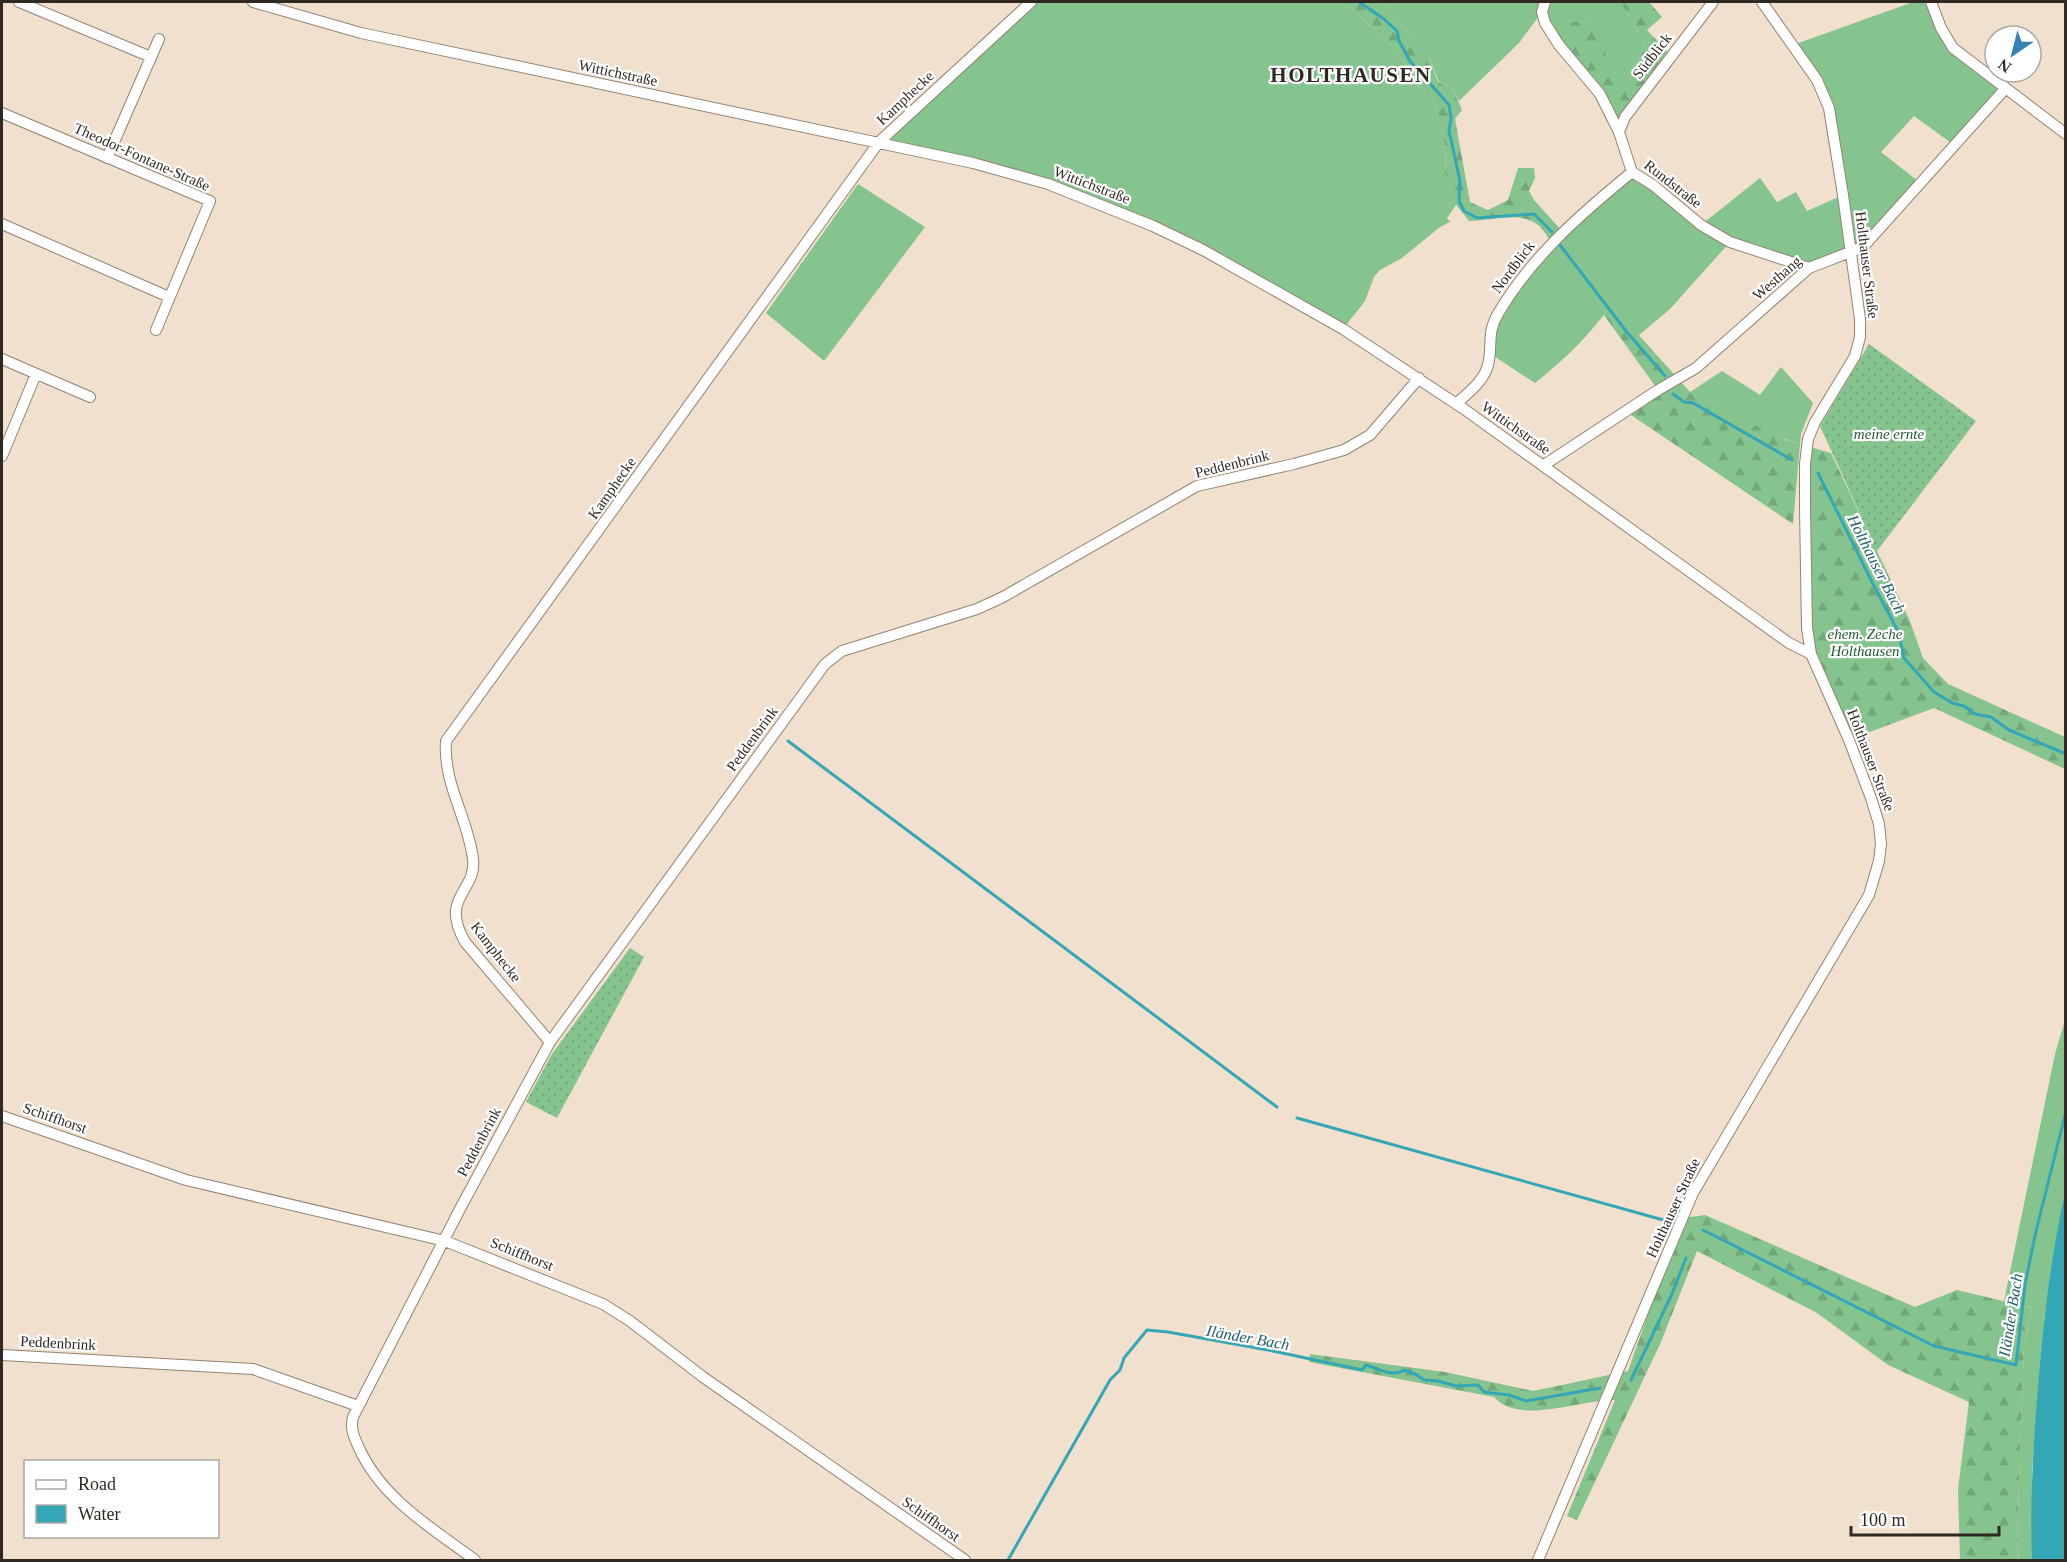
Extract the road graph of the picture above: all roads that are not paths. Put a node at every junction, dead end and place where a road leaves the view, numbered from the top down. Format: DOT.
graph roads {
  1 [pos="19,2"];
  2 [pos="253,2"];
  3 [pos="1031,2"];
  4 [pos="1545,2"];
  5 [pos="1713,2"];
  6 [pos="1762,2"];
  7 [pos="1931,2"];
  8 [pos="159,39"];
  9 [pos="151,57"];
  10 [pos="2005,89"];
  11 [pos="2,113"];
  12 [pos="1619,132"];
  13 [pos="2066,134"];
  14 [pos="879,142"];
  15 [pos="108,158"];
  16 [pos="1632,172"];
  17 [pos="2,224"];
  18 [pos="1851,253"];
  19 [pos="1809,268"];
  20 [pos="169,297"];
  21 [pos="156,330"];
  22 [pos="2,359"];
  23 [pos="36,374"];
  24 [pos="1419,378"];
  25 [pos="90,397"];
  26 [pos="1456,404"];
  27 [pos="2,456"];
  28 [pos="1544,465"];
  29 [pos="1811,654"];
  30 [pos="550,1042"];
  31 [pos="2,1116"];
  32 [pos="445,1241"];
  33 [pos="2,1355"];
  34 [pos="358,1406"];
  35 [pos="475,1560"];
  36 [pos="965,1560"];
  37 [pos="1538,1560"];
  1 -- 9 [label="street"];
  2 -- 14 [label="street, Wittichstraße"];
  3 -- 14 [label="street, Kamphecke"];
  4 -- 12 [label="street, Rundstraße"];
  5 -- 12 [label="street, Südblick"];
  6 -- 18 [label="street, Holthauser Straße"];
  7 -- 10 [label="street"];
  8 -- 9 [label="street"];
  9 -- 15 [label="street"];
  10 -- 13 [label="street"];
  10 -- 18 [label="street, Westhang"];
  11 -- 15 [label="street, Theodor-Fontane-Straße"];
  12 -- 16 [label="street, Rundstraße"];
  14 -- 24 [label="street, Wittichstraße"];
  14 -- 30 [label="street, Kamphecke"];
  15 -- 20 [label="street, Theodor-Fontane-Straße"];
  16 -- 19 [label="street, Rundstraße"];
  16 -- 26 [label="street, Nordblick"];
  17 -- 20 [label="street"];
  18 -- 19 [label="street, Westhang"];
  18 -- 29 [label="street, Holthauser Straße"];
  19 -- 28 [label="street, Westhang"];
  20 -- 21 [label="street, Theodor-Fontane-Straße"];
  22 -- 23 [label="street"];
  23 -- 25 [label="street"];
  23 -- 27 [label="street"];
  24 -- 26 [label="street, Wittichstraße"];
  24 -- 30 [label="street, Peddenbrink"];
  26 -- 28 [label="street, Wittichstraße"];
  28 -- 29 [label="street, Wittichstraße"];
  29 -- 37 [label="street, Holthauser Straße"];
  30 -- 32 [label="street, Peddenbrink"];
  31 -- 32 [label="street, Schiffhorst"];
  32 -- 34 [label="street, Peddenbrink"];
  32 -- 36 [label="street, Schiffhorst"];
  33 -- 34 [label="street, Peddenbrink"];
  34 -- 35 [label="street, Peddenbrink"];
}
